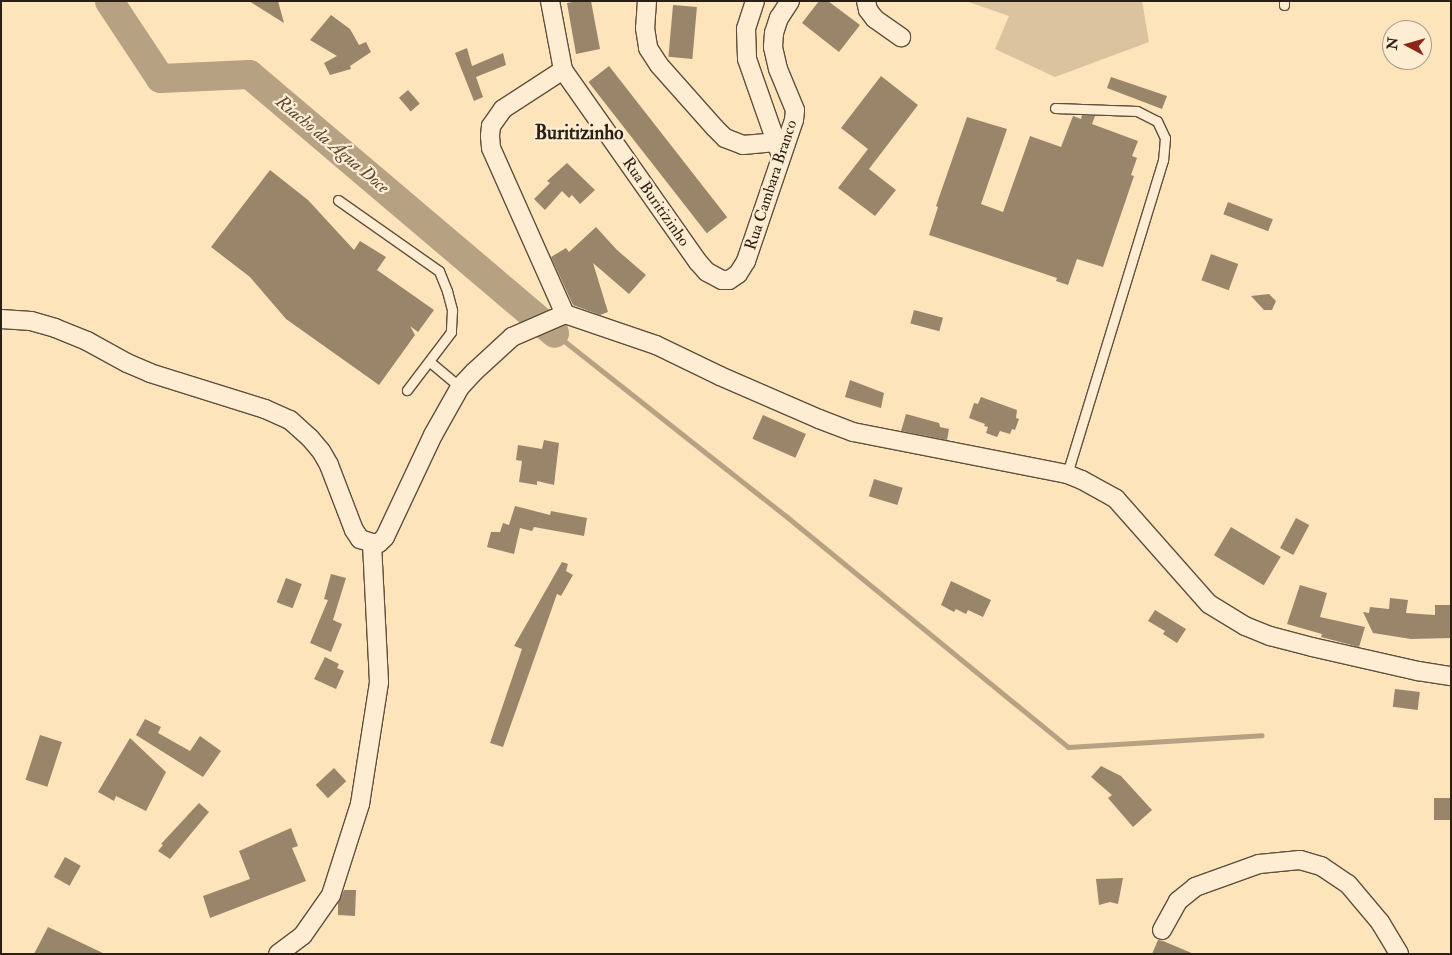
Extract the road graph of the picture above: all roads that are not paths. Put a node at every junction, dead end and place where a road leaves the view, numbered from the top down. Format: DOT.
graph roads {
  1 [pos="550,1"];
  2 [pos="647,1"];
  3 [pos="755,1"];
  4 [pos="790,1"];
  5 [pos="866,1"];
  6 [pos="901,37"];
  7 [pos="563,70"];
  8 [pos="1055,108"];
  9 [pos="778,149"];
  10 [pos="338,200"];
  11 [pos="729,280"];
  12 [pos="565,314"];
  13 [pos="1,319"];
  14 [pos="430,362"];
  15 [pos="460,387"];
  16 [pos="407,390"];
  17 [pos="1067,474"];
  18 [pos="372,544"];
  19 [pos="1451,676"];
  20 [pos="1162,930"];
  21 [pos="278,954"];
  22 [pos="1399,954"];
  1 -- 7 [label="street, Rua Buritizinho"];
  2 -- 9 [label="street"];
  3 -- 9 [label="street"];
  4 -- 9 [label="street, Rua Cambara Branco"];
  5 -- 6 [label="street"];
  7 -- 11 [label="street, Rua Buritizinho"];
  7 -- 12 [label="street"];
  8 -- 17 [label="lane"];
  9 -- 11 [label="street, Rua Cambara Branco"];
  10 -- 14 [label="lane"];
  12 -- 15 [label="street"];
  12 -- 17 [label="street"];
  13 -- 18 [label="street"];
  14 -- 15 [label="lane"];
  14 -- 16 [label="lane"];
  15 -- 18 [label="street"];
  17 -- 19 [label="street"];
  18 -- 21 [label="street"];
  20 -- 22 [label="street"];
}
